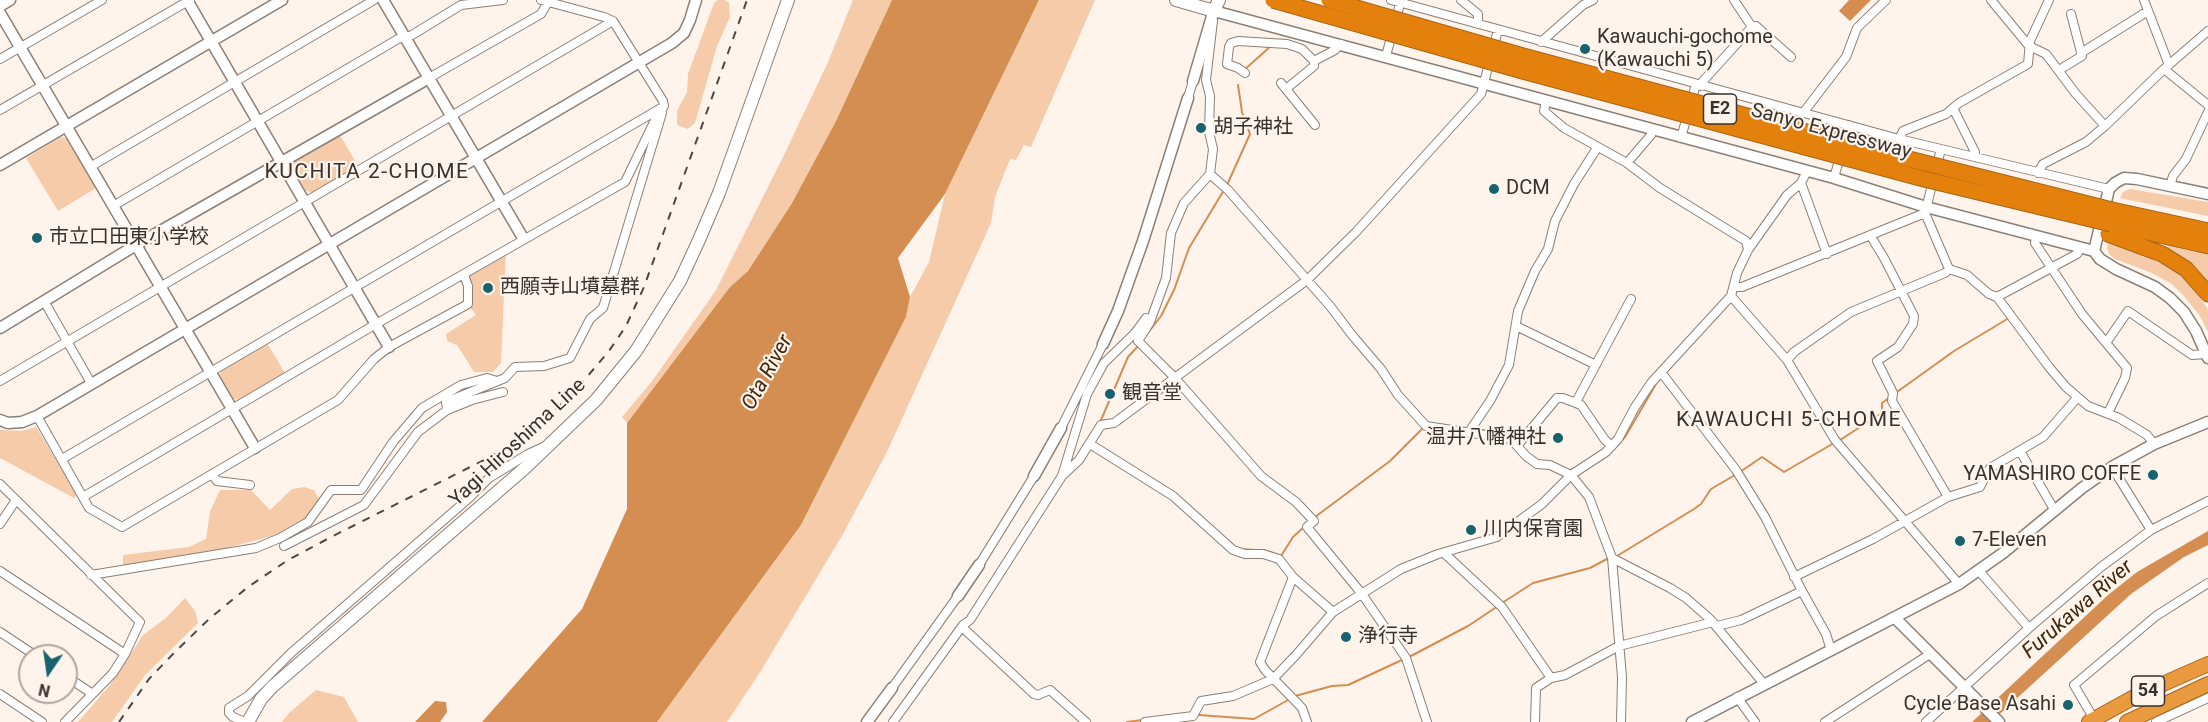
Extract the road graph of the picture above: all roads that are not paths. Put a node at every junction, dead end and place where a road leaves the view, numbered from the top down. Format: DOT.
graph roads {
  1 [pos="10,0"];
  2 [pos="102,0"];
  3 [pos="188,0"];
  4 [pos="282,0"];
  5 [pos="374,0"];
  6 [pos="383,0"];
  7 [pos="503,0"];
  8 [pos="696,0"];
  9 [pos="788,0"];
  10 [pos="1176,0"];
  11 [pos="1273,0"];
  12 [pos="1329,0"];
  13 [pos="1461,0"];
  14 [pos="1593,0"];
  15 [pos="1734,0"];
  16 [pos="1886,0"];
  17 [pos="1991,0"];
  18 [pos="2049,0"];
  19 [pos="2144,0"];
  20 [pos="544,1"];
  21 [pos="1398,1"];
  22 [pos="1214,5"];
  23 [pos="0,6"];
  24 [pos="2148,11"];
  25 [pos="0,13"];
  26 [pos="2071,14"];
  27 [pos="613,21"];
  28 [pos="1478,24"];
  29 [pos="1752,27"];
  30 [pos="1498,30"];
  31 [pos="2208,31"];
  32 [pos="406,37"];
  33 [pos="211,42"];
  34 [pos="1540,42"];
  35 [pos="1341,44"];
  36 [pos="2029,46"];
  37 [pos="20,47"];
  38 [pos="2081,53"];
  39 [pos="1386,56"];
  40 [pos="1791,57"];
  41 [pos="0,59"];
  42 [pos="1314,61"];
  43 [pos="640,62"];
  44 [pos="2167,67"];
  45 [pos="2059,70"];
  46 [pos="1245,74"];
  47 [pos="429,78"];
  48 [pos="1193,81"];
  49 [pos="234,82"];
  50 [pos="1484,84"];
  51 [pos="42,85"];
  52 [pos="1699,85"];
  53 [pos="1188,98"];
  54 [pos="1545,101"];
  55 [pos="2208,105"];
  56 [pos="664,106"];
  57 [pos="1953,108"];
  58 [pos="0,110"];
  59 [pos="2208,112"];
  60 [pos="1803,113"];
  61 [pos="451,116"];
  62 [pos="257,121"];
  63 [pos="633,124"];
  64 [pos="1311,124"];
  65 [pos="1849,125"];
  66 [pos="66,126"];
  67 [pos="2105,126"];
  68 [pos="1653,129"];
  69 [pos="646,137"];
  70 [pos="1681,138"];
  71 [pos="1899,139"];
  72 [pos="1597,148"];
  73 [pos="1941,149"];
  74 [pos="1975,157"];
  75 [pos="476,158"];
  76 [pos="281,162"];
  77 [pos="1627,163"];
  78 [pos="0,165"];
  79 [pos="90,167"];
  80 [pos="1807,171"];
  81 [pos="2038,173"];
  82 [pos="1210,174"];
  83 [pos="1834,178"];
  84 [pos="1801,183"];
  85 [pos="2170,186"];
  86 [pos="2109,189"];
  87 [pos="2208,194"];
  88 [pos="502,201"];
  89 [pos="304,202"];
  90 [pos="113,206"];
  91 [pos="1926,210"];
  92 [pos="2110,223"];
  93 [pos="2208,230"];
  94 [pos="1870,235"];
  95 [pos="2036,236"];
  96 [pos="523,238"];
  97 [pos="329,244"];
  98 [pos="136,245"];
  99 [pos="2208,246"];
  100 [pos="2081,248"];
  101 [pos="1749,250"];
  102 [pos="2094,251"];
  103 [pos="1827,254"];
  104 [pos="2050,268"];
  105 [pos="1949,269"];
  106 [pos="464,275"];
  107 [pos="1307,280"];
  108 [pos="160,286"];
  109 [pos="354,287"];
  110 [pos="1900,291"];
  111 [pos="1733,292"];
  112 [pos="2208,294"];
  113 [pos="1997,297"];
  114 [pos="1630,299"];
  115 [pos="44,301"];
  116 [pos="1156,307"];
  117 [pos="376,324"];
  118 [pos="1516,326"];
  119 [pos="0,327"];
  120 [pos="186,329"];
  121 [pos="65,341"];
  122 [pos="2106,343"];
  123 [pos="1103,344"];
  124 [pos="389,347"];
  125 [pos="2207,356"];
  126 [pos="1787,360"];
  127 [pos="1596,365"];
  128 [pos="210,372"];
  129 [pos="1661,372"];
  130 [pos="1175,378"];
  131 [pos="0,381"];
  132 [pos="497,381"];
  133 [pos="92,383"];
  134 [pos="503,392"];
  135 [pos="2077,398"];
  136 [pos="1576,402"];
  137 [pos="232,409"];
  138 [pos="447,410"];
  139 [pos="2108,413"];
  140 [pos="37,416"];
  141 [pos="0,420"];
  142 [pos="2208,422"];
  143 [pos="1061,428"];
  144 [pos="1469,432"];
  145 [pos="1089,444"];
  146 [pos="2154,444"];
  147 [pos="549,445"];
  148 [pos="1517,446"];
  149 [pos="1612,446"];
  150 [pos="255,448"];
  151 [pos="2020,451"];
  152 [pos="62,459"];
  153 [pos="2112,467"];
  154 [pos="212,474"];
  155 [pos="1571,475"];
  156 [pos="1034,476"];
  157 [pos="1062,477"];
  158 [pos="0,484"];
  159 [pos="250,485"];
  160 [pos="83,497"];
  161 [pos="1948,497"];
  162 [pos="16,500"];
  163 [pos="2208,501"];
  164 [pos="2055,511"];
  165 [pos="1905,521"];
  166 [pos="0,524"];
  167 [pos="2151,530"];
  168 [pos="284,546"];
  169 [pos="1444,553"];
  170 [pos="1612,558"];
  171 [pos="979,565"];
  172 [pos="0,571"];
  173 [pos="1979,571"];
  174 [pos="91,575"];
  175 [pos="1293,577"];
  176 [pos="1794,577"];
  177 [pos="2208,583"];
  178 [pos="1959,584"];
  179 [pos="1802,591"];
  180 [pos="1362,594"];
  181 [pos="958,596"];
  182 [pos="1333,612"];
  183 [pos="1895,618"];
  184 [pos="1715,624"];
  185 [pos="962,627"];
  186 [pos="2029,628"];
  187 [pos="0,633"];
  188 [pos="18,644"];
  189 [pos="1619,645"];
  190 [pos="1831,650"];
  191 [pos="125,654"];
  192 [pos="1930,654"];
  193 [pos="2208,664"];
  194 [pos="1551,678"];
  195 [pos="1273,679"];
  196 [pos="78,684"];
  197 [pos="1764,684"];
  198 [pos="2208,684"];
  199 [pos="892,688"];
  200 [pos="1964,688"];
  201 [pos="91,693"];
  202 [pos="0,694"];
  203 [pos="1737,697"];
  204 [pos="2208,698"];
  205 [pos="2170,713"];
  206 [pos="1838,714"];
  207 [pos="1176,720"];
  208 [pos="2092,720"];
  209 [pos="42,722"];
  210 [pos="64,722"];
  211 [pos="246,722"];
  212 [pos="867,722"];
  213 [pos="893,722"];
  214 [pos="1086,722"];
  215 [pos="1145,722"];
  216 [pos="1307,722"];
  217 [pos="1427,722"];
  218 [pos="1535,722"];
  219 [pos="1621,722"];
  220 [pos="1692,722"];
  221 [pos="1755,722"];
  222 [pos="1825,722"];
  223 [pos="1844,722"];
  224 [pos="1926,722"];
  225 [pos="1999,722"];
  226 [pos="2127,722"];
  227 [pos="2156,722"];
  1 -- 23 [label="street"];
  2 -- 37 [label="street"];
  3 -- 33 [label="street"];
  3 -- 51 [label="street"];
  4 -- 33 [label="street"];
  5 -- 49 [label="street"];
  6 -- 32 [label="street"];
  7 -- 32 [label="street"];
  8 -- 43 [label="street"];
  9 -- 147 [label="main road, Yagi Hiroshima Line"];
  10 -- 22 [label="main road"];
  11 -- 92 [label="highway, Sanyo Expressway / E2, bridge"];
  12 -- 92 [label="highway, Sanyo Expressway / E2, bridge"];
  13 -- 28 [label="street"];
  14 -- 34 [label="street"];
  15 -- 29 [label="street"];
  16 -- 60 [label="street"];
  17 -- 36 [label="street"];
  18 -- 36 [label="street"];
  19 -- 24 [label="street"];
  20 -- 27 [label="street"];
  20 -- 47 [label="street"];
  21 -- 28 [label="street"];
  21 -- 39 [label="street"];
  22 -- 35 [label="street"];
  22 -- 48 [label="street"];
  22 -- 82 [label="street"];
  24 -- 38 [label="street"];
  24 -- 44 [label="street"];
  25 -- 37 [label="street"];
  26 -- 38 [label="street"];
  27 -- 43 [label="street"];
  27 -- 61 [label="street"];
  28 -- 30 [label="street"];
  29 -- 40 [label="street"];
  29 -- 52 [label="street"];
  30 -- 34 [label="street"];
  30 -- 50 [label="street"];
  31 -- 44 [label="street"];
  32 -- 47 [label="street"];
  32 -- 62 [label="street"];
  33 -- 49 [label="street"];
  33 -- 66 [label="street"];
  34 -- 52 [label="street"];
  35 -- 39 [label="street"];
  35 -- 42 [label="street"];
  36 -- 45 [label="street"];
  36 -- 57 [label="street"];
  37 -- 41 [label="street"];
  37 -- 51 [label="street"];
  38 -- 45 [label="street"];
  39 -- 50 [label="street"];
  42 -- 46 [label="street"];
  42 -- 64 [label="street"];
  43 -- 56 [label="street"];
  43 -- 75 [label="street"];
  44 -- 55 [label="street"];
  44 -- 67 [label="street"];
  45 -- 67 [label="street"];
  47 -- 61 [label="street"];
  47 -- 76 [label="street"];
  48 -- 53 [label="street"];
  49 -- 62 [label="street"];
  49 -- 79 [label="street"];
  50 -- 54 [label="street"];
  50 -- 107 [label="street"];
  51 -- 58 [label="street"];
  51 -- 66 [label="street"];
  52 -- 60 [label="street"];
  52 -- 70 [label="street"];
  53 -- 123 [label="street"];
  54 -- 68 [label="street"];
  54 -- 72 [label="street"];
  56 -- 63 [label="street"];
  56 -- 69 [label="street"];
  56 -- 132 [label="street"];
  57 -- 71 [label="street"];
  57 -- 74 [label="street"];
  59 -- 85 [label="street"];
  60 -- 65 [label="street"];
  61 -- 75 [label="street"];
  61 -- 89 [label="street"];
  62 -- 76 [label="street"];
  62 -- 90 [label="street"];
  63 -- 69 [label="street"];
  63 -- 88 [label="street"];
  65 -- 71 [label="street"];
  65 -- 83 [label="street"];
  66 -- 78 [label="street"];
  66 -- 79 [label="street"];
  67 -- 81 [label="street"];
  68 -- 70 [label="street"];
  68 -- 77 [label="street"];
  69 -- 96 [label="street"];
  70 -- 80 [label="street"];
  71 -- 73 [label="street"];
  72 -- 77 [label="street"];
  72 -- 118 [label="street"];
  73 -- 74 [label="street"];
  73 -- 91 [label="street"];
  74 -- 81 [label="street"];
  75 -- 88 [label="street"];
  75 -- 97 [label="street"];
  76 -- 89 [label="street"];
  76 -- 98 [label="street"];
  77 -- 101 [label="street"];
  79 -- 90 [label="street"];
  80 -- 83 [label="street"];
  80 -- 84 [label="street"];
  81 -- 86 [label="street"];
  82 -- 107 [label="street"];
  82 -- 116 [label="street"];
  83 -- 91 [label="street"];
  84 -- 101 [label="street"];
  84 -- 103 [label="street"];
  85 -- 86 [label="street"];
  85 -- 87 [label="street"];
  86 -- 102 [label="street"];
  88 -- 96 [label="street"];
  88 -- 109 [label="street"];
  89 -- 97 [label="street"];
  89 -- 108 [label="street"];
  90 -- 98 [label="street"];
  91 -- 94 [label="street"];
  91 -- 95 [label="street"];
  91 -- 105 [label="street"];
  92 -- 93 [label="highway, Sanyo Expressway / E2"];
  92 -- 99 [label="highway, Sanyo Expressway / E2"];
  92 -- 112 [label="highway"];
  94 -- 103 [label="street"];
  94 -- 110 [label="street"];
  95 -- 100 [label="street"];
  95 -- 104 [label="street"];
  96 -- 106 [label="street"];
  97 -- 109 [label="street"];
  97 -- 120 [label="street"];
  98 -- 108 [label="street"];
  98 -- 115 [label="street"];
  100 -- 102 [label="street"];
  100 -- 104 [label="street"];
  101 -- 111 [label="street"];
  102 -- 125 [label="street"];
  103 -- 111 [label="street"];
  104 -- 113 [label="street"];
  104 -- 122 [label="street"];
  105 -- 110 [label="street"];
  105 -- 113 [label="street"];
  106 -- 117 [label="street"];
  106 -- 124 [label="street"];
  107 -- 130 [label="street"];
  107 -- 144 [label="street"];
  108 -- 120 [label="street"];
  108 -- 121 [label="street"];
  109 -- 117 [label="street"];
  109 -- 128 [label="street"];
  110 -- 126 [label="street"];
  110 -- 161 [label="street"];
  111 -- 126 [label="street"];
  111 -- 129 [label="street"];
  113 -- 135 [label="street"];
  114 -- 127 [label="street"];
  115 -- 119 [label="street"];
  115 -- 121 [label="street"];
  116 -- 130 [label="street"];
  116 -- 157 [label="street"];
  117 -- 124 [label="street"];
  117 -- 137 [label="street"];
  118 -- 127 [label="street"];
  118 -- 144 [label="street"];
  120 -- 128 [label="street"];
  120 -- 133 [label="street"];
  121 -- 131 [label="street"];
  121 -- 133 [label="street"];
  122 -- 125 [label="street"];
  122 -- 139 [label="street"];
  123 -- 143 [label="street"];
  124 -- 150 [label="street"];
  126 -- 165 [label="street"];
  127 -- 136 [label="street"];
  128 -- 137 [label="street"];
  128 -- 152 [label="street"];
  129 -- 149 [label="street"];
  129 -- 176 [label="street"];
  130 -- 145 [label="street"];
  130 -- 180 [label="street"];
  132 -- 138 [label="street"];
  132 -- 174 [label="street"];
  133 -- 140 [label="street"];
  134 -- 138 [label="street"];
  135 -- 139 [label="street"];
  135 -- 151 [label="street"];
  136 -- 148 [label="street"];
  136 -- 149 [label="street"];
  137 -- 150 [label="street"];
  137 -- 160 [label="street"];
  138 -- 168 [label="street"];
  139 -- 146 [label="street"];
  140 -- 141 [label="street"];
  140 -- 152 [label="street"];
  142 -- 146 [label="street"];
  143 -- 156 [label="street"];
  144 -- 148 [label="street"];
  145 -- 157 [label="street"];
  145 -- 175 [label="street"];
  146 -- 153 [label="street"];
  147 -- 211 [label="main road, Yagi Hiroshima Line"];
  147 -- 211 [label="street"];
  148 -- 155 [label="street"];
  149 -- 155 [label="street"];
  150 -- 154 [label="street"];
  151 -- 161 [label="street"];
  151 -- 164 [label="street"];
  152 -- 160 [label="street"];
  153 -- 164 [label="street"];
  153 -- 167 [label="street"];
  154 -- 159 [label="street"];
  154 -- 160 [label="street"];
  155 -- 169 [label="street"];
  155 -- 170 [label="street"];
  156 -- 171 [label="street"];
  157 -- 185 [label="street"];
  158 -- 162 [label="street"];
  161 -- 165 [label="street"];
  162 -- 166 [label="street"];
  162 -- 174 [label="street"];
  163 -- 167 [label="street"];
  164 -- 173 [label="street"];
  165 -- 176 [label="street"];
  165 -- 178 [label="street"];
  167 -- 186 [label="street"];
  169 -- 180 [label="street"];
  169 -- 194 [label="street"];
  170 -- 184 [label="street"];
  170 -- 189 [label="street"];
  171 -- 181 [label="street"];
  172 -- 191 [label="street"];
  173 -- 178 [label="street"];
  173 -- 186 [label="street"];
  174 -- 191 [label="street"];
  175 -- 182 [label="street"];
  175 -- 195 [label="street"];
  176 -- 179 [label="street"];
  177 -- 208 [label="street"];
  178 -- 183 [label="street"];
  179 -- 184 [label="street"];
  179 -- 190 [label="street"];
  180 -- 182 [label="street"];
  180 -- 217 [label="street"];
  181 -- 199 [label="street"];
  182 -- 195 [label="street"];
  183 -- 190 [label="street"];
  183 -- 192 [label="street"];
  184 -- 189 [label="street"];
  184 -- 197 [label="street"];
  185 -- 213 [label="street"];
  185 -- 214 [label="street"];
  186 -- 200 [label="street"];
  187 -- 188 [label="street"];
  189 -- 194 [label="street"];
  189 -- 219 [label="street"];
  190 -- 197 [label="street"];
  191 -- 201 [label="street"];
  192 -- 200 [label="street"];
  192 -- 206 [label="street"];
  193 -- 208 [label="highway, 54"];
  194 -- 218 [label="street"];
  195 -- 207 [label="street"];
  195 -- 216 [label="street"];
  196 -- 201 [label="street"];
  197 -- 203 [label="street"];
  198 -- 205 [label="highway, 54"];
  199 -- 212 [label="street"];
  200 -- 224 [label="street"];
  200 -- 225 [label="street"];
  201 -- 210 [label="street"];
  202 -- 209 [label="street"];
  203 -- 220 [label="street"];
  203 -- 221 [label="street"];
  204 -- 205 [label="street"];
  205 -- 226 [label="highway, 54"];
  205 -- 227 [label="street"];
  206 -- 222 [label="street"];
  206 -- 223 [label="street"];
  207 -- 215 [label="street"];
}
